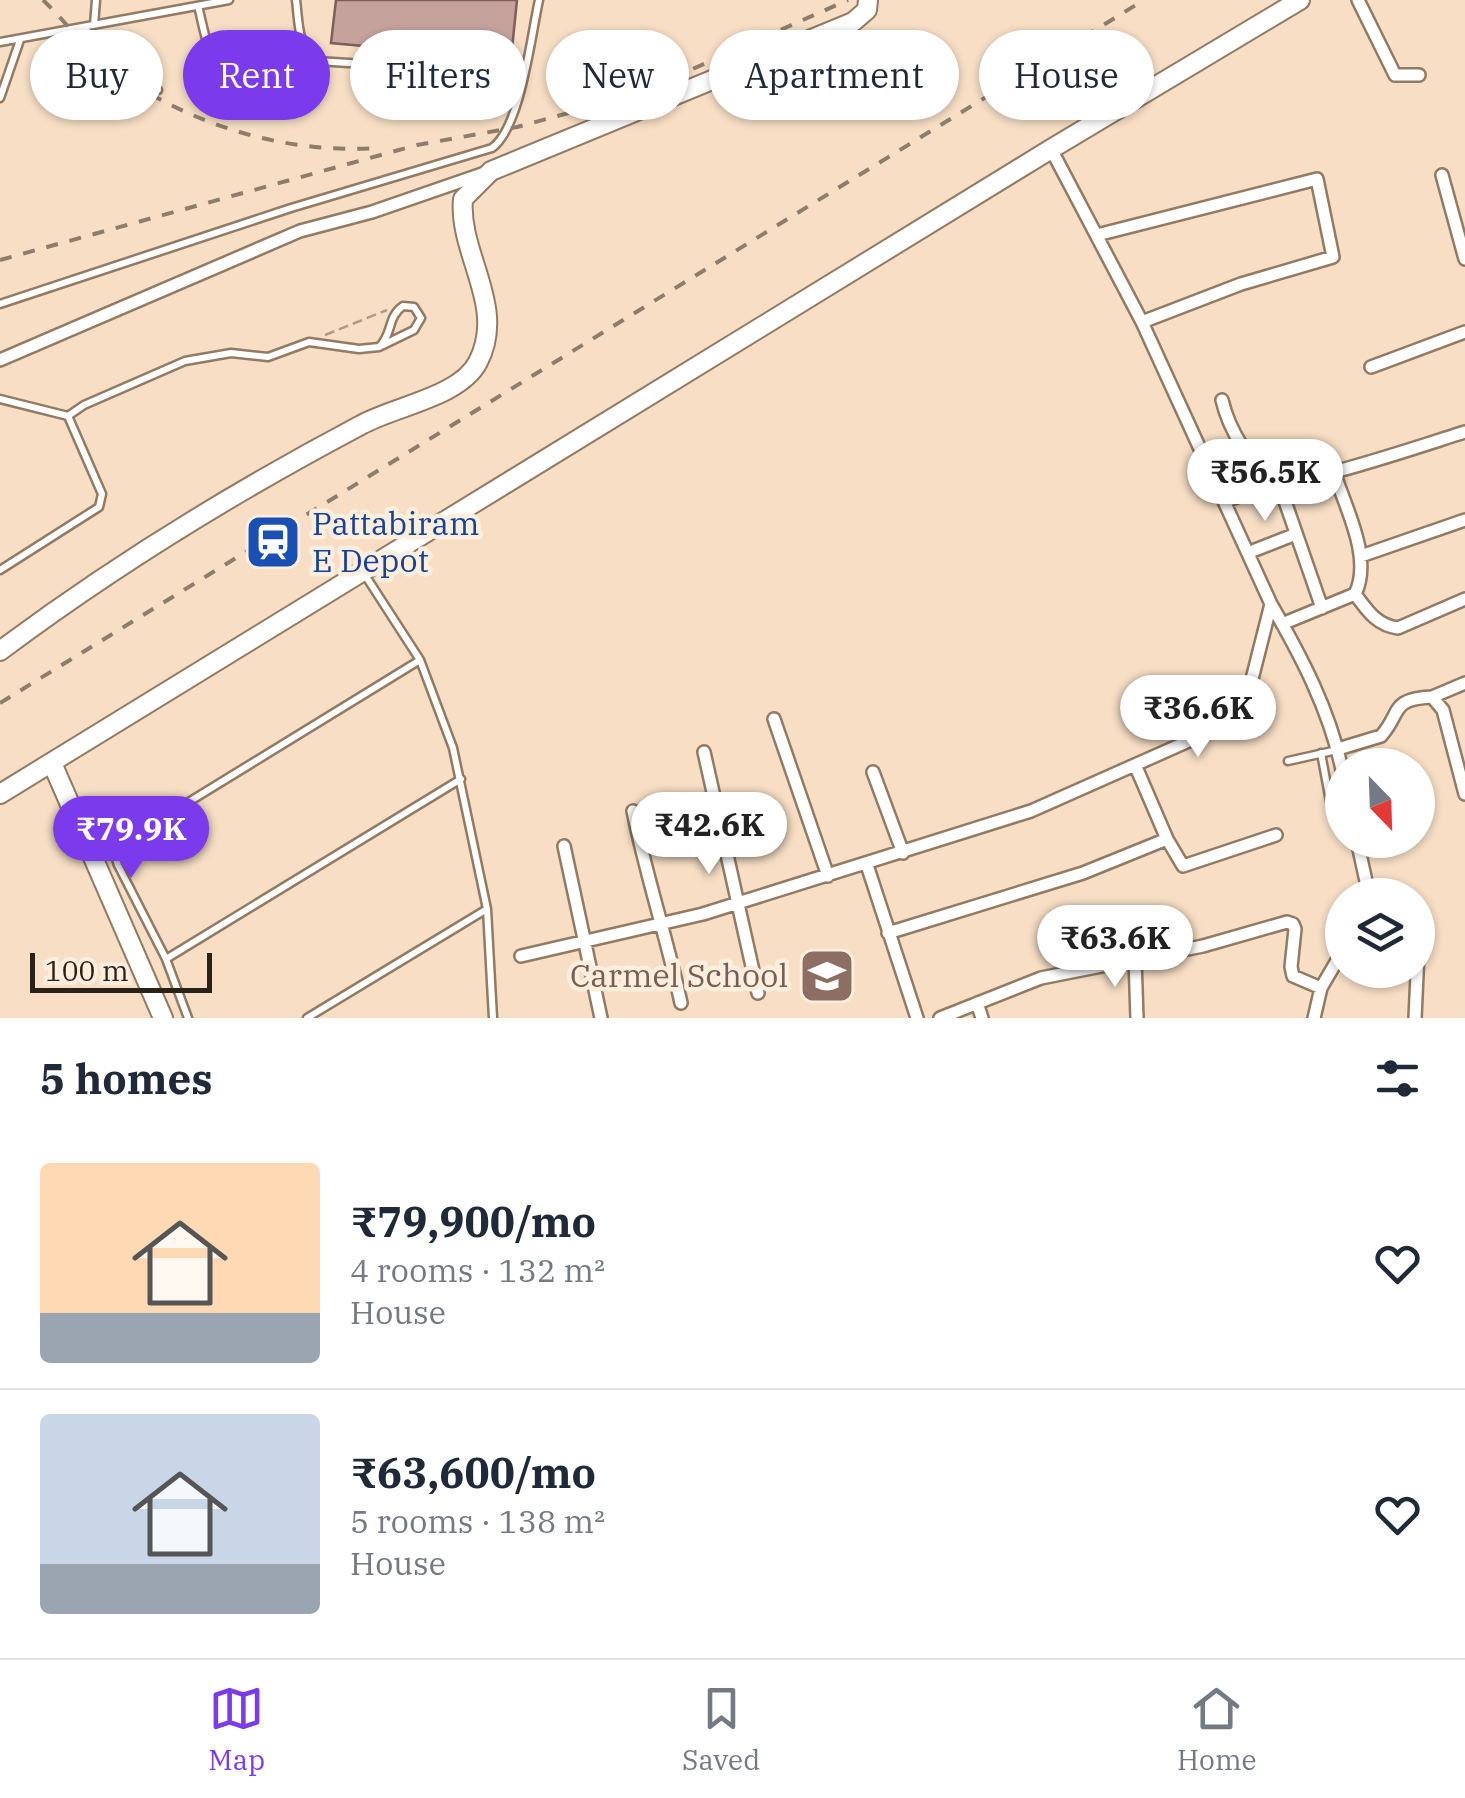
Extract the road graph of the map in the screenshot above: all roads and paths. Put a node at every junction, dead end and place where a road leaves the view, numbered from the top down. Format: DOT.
graph roads {
  1 [pos="96,0"];
  2 [pos="229,0"];
  3 [pos="296,0"];
  4 [pos="538,0"];
  5 [pos="868,0"];
  6 [pos="1358,0"];
  7 [pos="1295,1"];
  8 [pos="198,6"];
  9 [pos="94,25"];
  10 [pos="83,27"];
  11 [pos="86,30"];
  12 [pos="206,30"];
  13 [pos="300,30"];
  14 [pos="20,38"];
  15 [pos="0,42"];
  16 [pos="1419,75"];
  17 [pos="0,98"];
  18 [pos="1051,148"];
  19 [pos="491,171"];
  20 [pos="1442,175"];
  21 [pos="1097,234"];
  22 [pos="1465,258"];
  23 [pos="0,304"];
  24 [pos="402,306"];
  25 [pos="1142,322"];
  26 [pos="1465,332"];
  27 [pos="309,342"];
  28 [pos="379,346"];
  29 [pos="0,360"];
  30 [pos="1370,367"];
  31 [pos="0,399"];
  32 [pos="1222,400"];
  33 [pos="68,416"];
  34 [pos="1465,432"];
  35 [pos="1334,472"];
  36 [pos="1278,480"];
  37 [pos="1226,502"];
  38 [pos="1465,520"];
  39 [pos="1296,534"];
  40 [pos="1250,552"];
  41 [pos="1361,556"];
  42 [pos="0,570"];
  43 [pos="364,572"];
  44 [pos="1355,594"];
  45 [pos="1465,599"];
  46 [pos="1271,604"];
  47 [pos="1322,608"];
  48 [pos="1282,624"];
  49 [pos="0,651"];
  50 [pos="420,660"];
  51 [pos="1465,683"];
  52 [pos="1432,697"];
  53 [pos="774,719"];
  54 [pos="1338,748"];
  55 [pos="1341,748"];
  56 [pos="704,752"];
  57 [pos="1325,752"];
  58 [pos="1321,753"];
  59 [pos="1288,761"];
  60 [pos="52,763"];
  61 [pos="1136,767"];
  62 [pos="873,772"];
  63 [pos="1325,774"];
  64 [pos="461,780"];
  65 [pos="0,794"];
  66 [pos="1465,794"];
  67 [pos="633,810"];
  68 [pos="1276,835"];
  69 [pos="1167,839"];
  70 [pos="564,846"];
  71 [pos="903,853"];
  72 [pos="867,865"];
  73 [pos="828,876"];
  74 [pos="736,903"];
  75 [pos="487,909"];
  76 [pos="663,922"];
  77 [pos="888,932"];
  78 [pos="583,940"];
  79 [pos="520,956"];
  80 [pos="166,959"];
  81 [pos="1134,959"];
  82 [pos="1325,983"];
  83 [pos="1322,988"];
  84 [pos="1416,988"];
  85 [pos="758,992"];
  86 [pos="682,1003"];
  87 [pos="977,1003"];
  88 [pos="163,1018"];
  89 [pos="188,1018"];
  90 [pos="307,1018"];
  91 [pos="493,1018"];
  92 [pos="601,1018"];
  93 [pos="917,1018"];
  94 [pos="940,1018"];
  95 [pos="982,1018"];
  96 [pos="1137,1018"];
  97 [pos="1314,1018"];
  98 [pos="1415,1018"];
  1 -- 9 [label="lane"];
  2 -- 8 [label="lane"];
  3 -- 13 [label="lane"];
  4 -- 23 [label="lane"];
  5 -- 19 [label="main road"];
  6 -- 16 [label="street"];
  7 -- 18 [label="main road"];
  8 -- 9 [label="lane"];
  8 -- 12 [label="lane"];
  9 -- 10 [label="lane"];
  10 -- 11 [label="lane"];
  10 -- 14 [label="lane"];
  14 -- 15 [label="lane"];
  14 -- 17 [label="lane"];
  18 -- 21 [label="street"];
  18 -- 43 [label="main road"];
  19 -- 29 [label="street"];
  19 -- 49 [label="main road"];
  20 -- 22 [label="street"];
  21 -- 25 [label="street"];
  21 -- 25 [label="street"];
  24 -- 27 [label="path"];
  24 -- 28 [label="lane"];
  24 -- 28 [label="lane"];
  25 -- 37 [label="street"];
  26 -- 30 [label="street"];
  27 -- 28 [label="lane"];
  27 -- 33 [label="lane"];
  31 -- 33 [label="lane"];
  32 -- 36 [label="street"];
  33 -- 42 [label="lane"];
  34 -- 35 [label="street"];
  35 -- 36 [label="street"];
  35 -- 41 [label="street"];
  36 -- 37 [label="street"];
  36 -- 39 [label="street"];
  37 -- 40 [label="street"];
  38 -- 41 [label="street"];
  39 -- 40 [label="street"];
  39 -- 47 [label="street"];
  40 -- 46 [label="street"];
  41 -- 44 [label="street"];
  43 -- 50 [label="lane"];
  43 -- 60 [label="main road"];
  44 -- 45 [label="street"];
  44 -- 47 [label="street"];
  46 -- 48 [label="street"];
  46 -- 61 [label="street"];
  47 -- 48 [label="street"];
  48 -- 54 [label="street"];
  50 -- 64 [label="lane"];
  50 -- 80 [label="lane"];
  51 -- 52 [label="street"];
  52 -- 55 [label="street"];
  52 -- 66 [label="street"];
  53 -- 73 [label="street"];
  56 -- 74 [label="street"];
  57 -- 58 [label="lane"];
  58 -- 59 [label="lane"];
  58 -- 63 [label="lane"];
  60 -- 65 [label="main road"];
  60 -- 88 [label="main road"];
  61 -- 69 [label="street"];
  61 -- 71 [label="street"];
  62 -- 71 [label="street"];
  64 -- 75 [label="lane"];
  64 -- 80 [label="lane"];
  67 -- 76 [label="street"];
  68 -- 69 [label="street"];
  69 -- 77 [label="street"];
  70 -- 78 [label="street"];
  71 -- 72 [label="street"];
  72 -- 73 [label="street"];
  72 -- 77 [label="street"];
  73 -- 74 [label="street"];
  74 -- 76 [label="street"];
  74 -- 85 [label="street"];
  75 -- 90 [label="lane"];
  75 -- 91 [label="lane"];
  76 -- 78 [label="street"];
  76 -- 86 [label="street"];
  77 -- 93 [label="street"];
  78 -- 79 [label="street"];
  78 -- 92 [label="street"];
  80 -- 89 [label="lane"];
  81 -- 83 [label="street"];
  81 -- 87 [label="street"];
  81 -- 96 [label="street"];
  82 -- 83 [label="street"];
  83 -- 97 [label="street"];
  84 -- 98 [label="street"];
  87 -- 94 [label="street"];
  87 -- 95 [label="street"];
}
